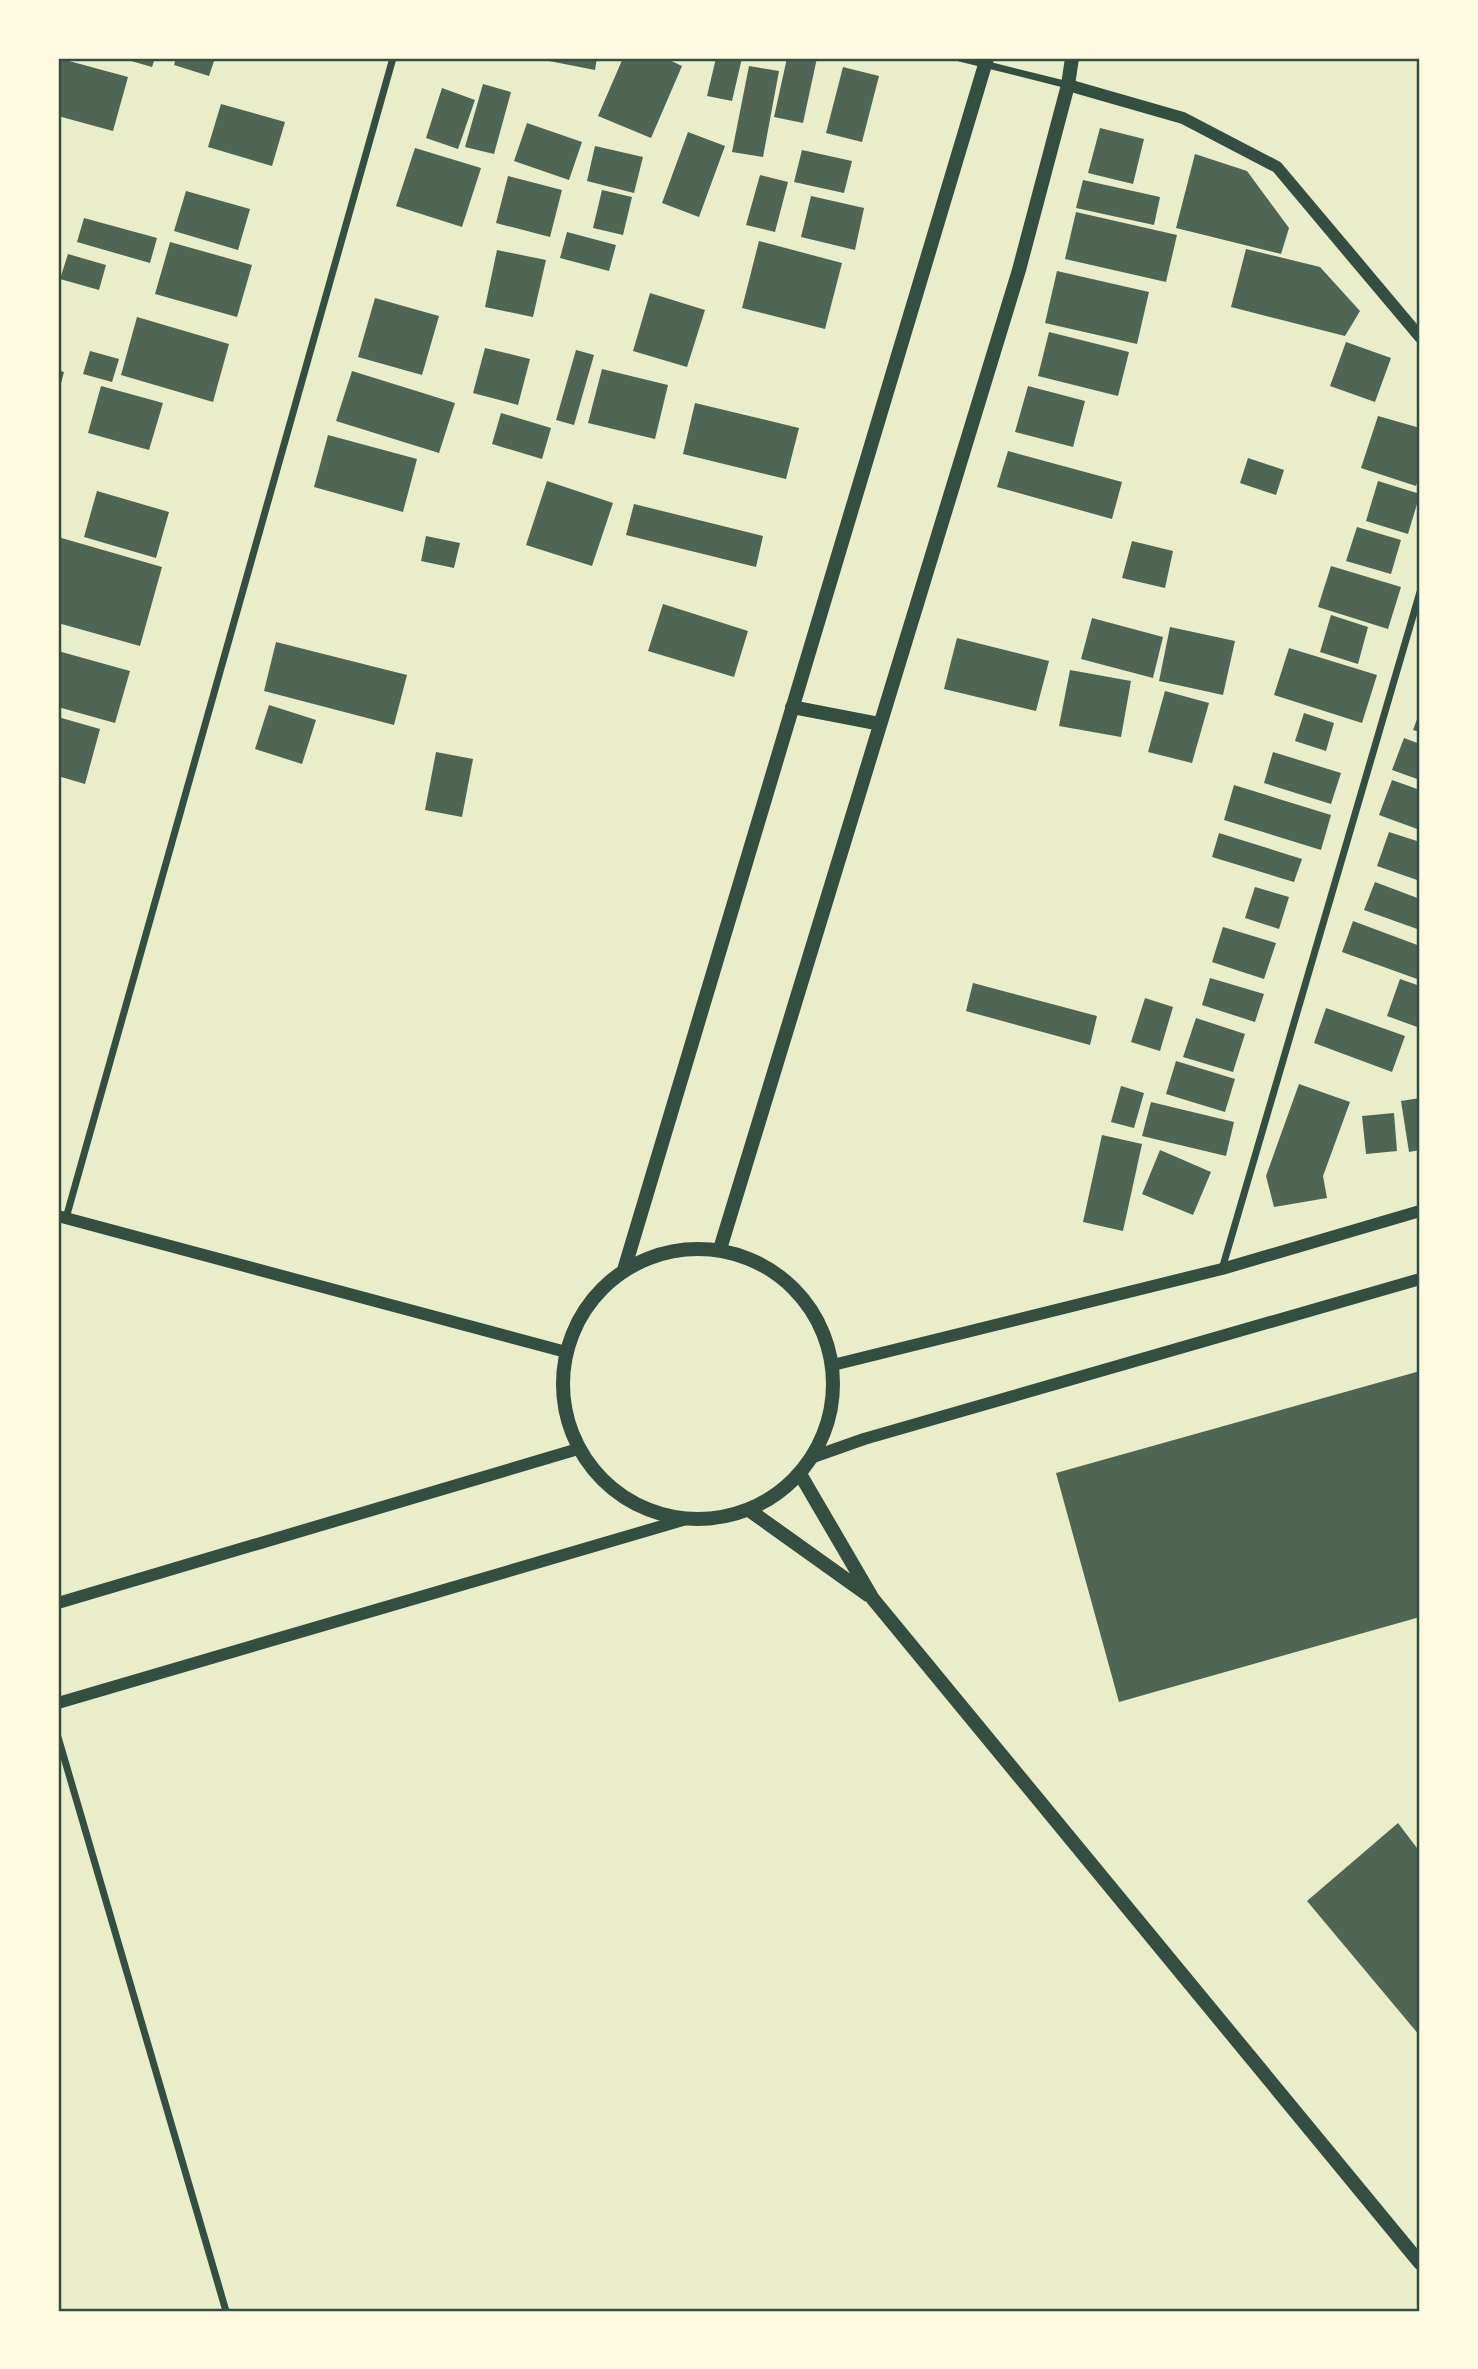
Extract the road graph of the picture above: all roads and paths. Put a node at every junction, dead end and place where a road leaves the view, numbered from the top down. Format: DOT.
graph roads {
  1 [pos="393,58"];
  2 [pos="960,58"];
  3 [pos="1072,58"];
  4 [pos="986,61"];
  5 [pos="1068,85"];
  6 [pos="1420,337"];
  7 [pos="1420,592"];
  8 [pos="792,707"];
  9 [pos="880,724"];
  10 [pos="1420,1212"];
  11 [pos="62,1217"];
  12 [pos="720,1249"];
  13 [pos="1222,1269"];
  14 [pos="625,1270"];
  15 [pos="1420,1279"];
  16 [pos="565,1352"];
  17 [pos="832,1365"];
  18 [pos="578,1449"];
  19 [pos="813,1457"];
  20 [pos="800,1474"];
  21 [pos="749,1510"];
  22 [pos="683,1520"];
  23 [pos="873,1599"];
  24 [pos="58,1603"];
  25 [pos="58,1703"];
  26 [pos="58,1737"];
  27 [pos="1420,2263"];
  28 [pos="226,2311"];
  1 -- 11 [label="street"];
  2 -- 4 [label="street"];
  3 -- 5 [label="main road"];
  4 -- 5 [label="street"];
  4 -- 8 [label="main road"];
  5 -- 6 [label="street"];
  5 -- 9 [label="main road"];
  7 -- 13 [label="street"];
  8 -- 9 [label="main road"];
  8 -- 14 [label="main road"];
  9 -- 12 [label="main road"];
  10 -- 13 [label="street"];
  11 -- 16 [label="street"];
  12 -- 14 [label="main road"];
  12 -- 17 [label="main road"];
  13 -- 17 [label="street"];
  14 -- 16 [label="main road"];
  15 -- 19 [label="street"];
  16 -- 18 [label="main road"];
  17 -- 19 [label="main road"];
  18 -- 22 [label="main road"];
  18 -- 24 [label="street"];
  19 -- 20 [label="main road"];
  20 -- 21 [label="main road"];
  20 -- 23 [label="main road"];
  21 -- 22 [label="main road"];
  21 -- 23 [label="main road"];
  22 -- 25 [label="street"];
  23 -- 27 [label="main road"];
  26 -- 28 [label="street"];
}
